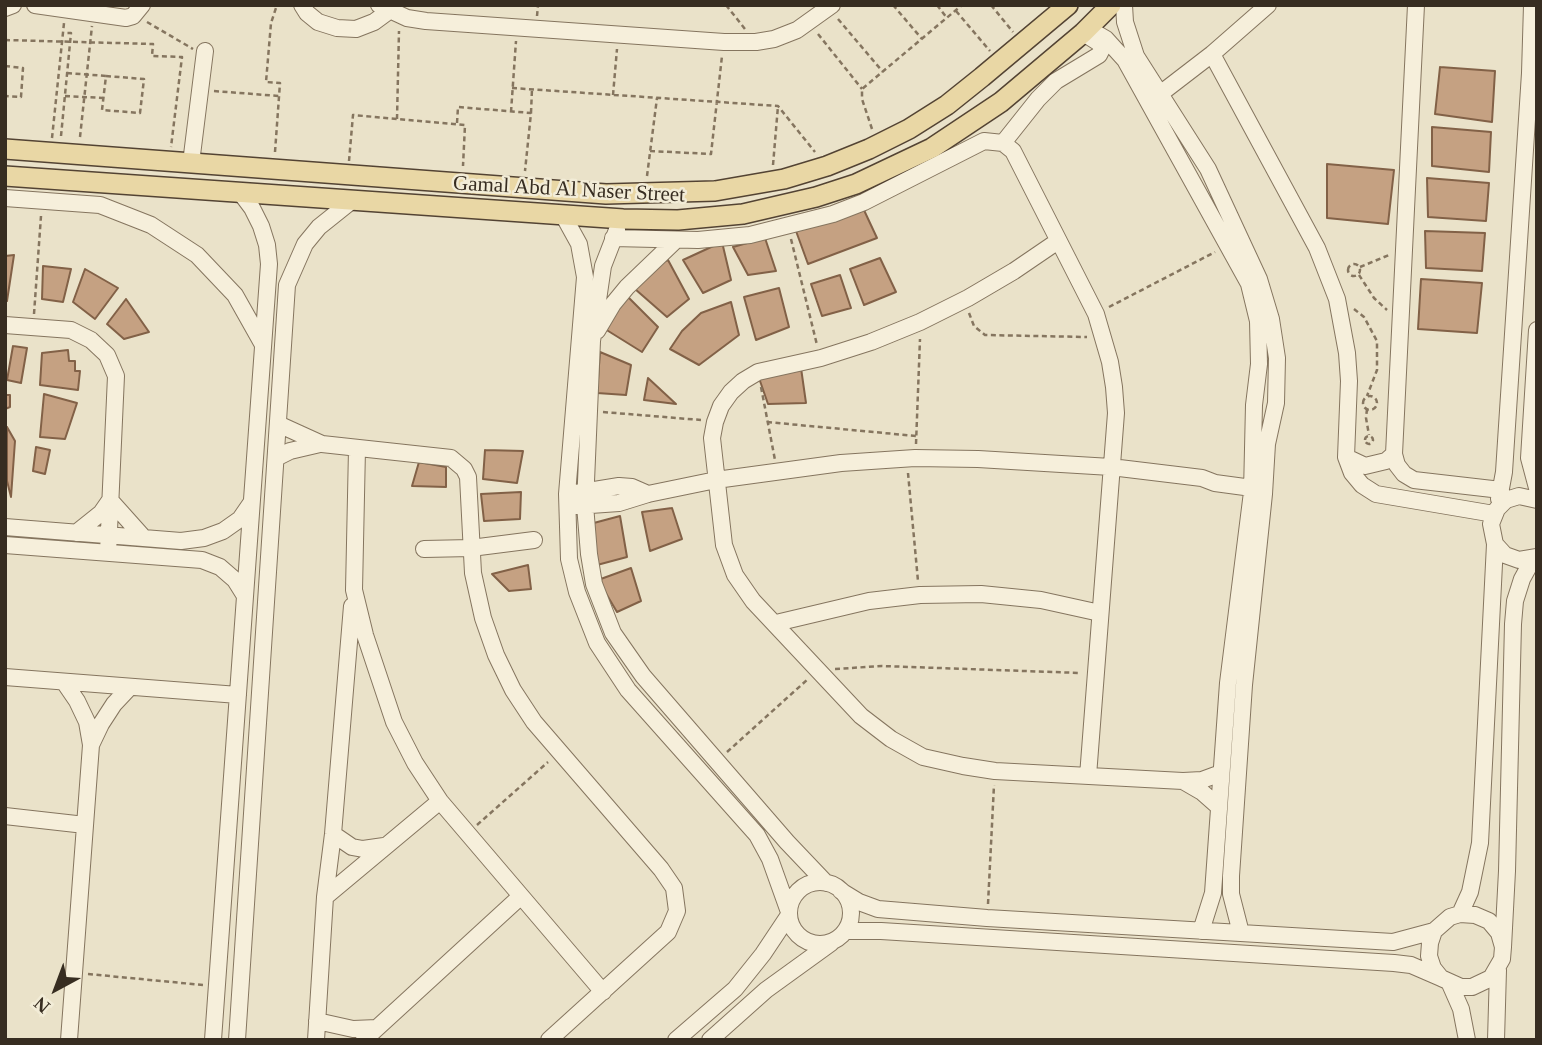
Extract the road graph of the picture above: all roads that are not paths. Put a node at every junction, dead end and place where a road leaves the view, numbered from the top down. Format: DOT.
graph roads {
  1 [pos="13,5"];
  2 [pos="35,5"];
  3 [pos="302,5"];
  4 [pos="1068,5"];
  5 [pos="1111,5"];
  6 [pos="1124,5"];
  7 [pos="1268,5"];
  8 [pos="1416,5"];
  9 [pos="1532,5"];
  10 [pos="830,7"];
  11 [pos="5,8"];
  12 [pos="141,8"];
  13 [pos="384,8"];
  14 [pos="1085,31"];
  15 [pos="205,51"];
  16 [pos="1212,54"];
  17 [pos="1131,58"];
  18 [pos="1160,94"];
  19 [pos="1003,143"];
  20 [pos="5,149"];
  21 [pos="191,163"];
  22 [pos="1208,169"];
  23 [pos="5,176"];
  24 [pos="1191,176"];
  25 [pos="240,192"];
  26 [pos="5,198"];
  27 [pos="354,199"];
  28 [pos="563,215"];
  29 [pos="624,219"];
  30 [pos="613,238"];
  31 [pos="1058,240"];
  32 [pos="675,241"];
  33 [pos="268,284"];
  34 [pos="287,285"];
  35 [pos="591,294"];
  36 [pos="5,325"];
  37 [pos="1537,330"];
  38 [pos="592,341"];
  39 [pos="262,342"];
  40 [pos="1536,351"];
  41 [pos="278,424"];
  42 [pos="322,444"];
  43 [pos="357,449"];
  44 [pos="1394,454"];
  45 [pos="1346,457"];
  46 [pos="276,458"];
  47 [pos="1111,467"];
  48 [pos="1255,476"];
  49 [pos="716,480"];
  50 [pos="1451,484"];
  51 [pos="1537,488"];
  52 [pos="1501,490"];
  53 [pos="585,498"];
  54 [pos="110,500"];
  55 [pos="567,500"];
  56 [pos="1537,500"];
  57 [pos="251,502"];
  58 [pos="1449,506"];
  59 [pos="1495,511"];
  60 [pos="8,525"];
  61 [pos="76,533"];
  62 [pos="109,536"];
  63 [pos="144,538"];
  64 [pos="534,540"];
  65 [pos="1495,544"];
  66 [pos="5,545"];
  67 [pos="471,548"];
  68 [pos="424,549"];
  69 [pos="108,553"];
  70 [pos="1535,558"];
  71 [pos="354,590"];
  72 [pos="245,596"];
  73 [pos="1100,613"];
  74 [pos="776,623"];
  75 [pos="5,677"];
  76 [pos="64,682"];
  77 [pos="130,687"];
  78 [pos="238,695"];
  79 [pos="91,745"];
  80 [pos="234,752"];
  81 [pos="256,754"];
  82 [pos="1221,772"];
  83 [pos="1088,776"];
  84 [pos="1183,781"];
  85 [pos="440,801"];
  86 [pos="1219,807"];
  87 [pos="5,816"];
  88 [pos="85,825"];
  89 [pos="333,834"];
  90 [pos="386,846"];
  91 [pos="1223,876"];
  92 [pos="826,883"];
  93 [pos="841,891"];
  94 [pos="325,897"];
  95 [pos="520,897"];
  96 [pos="789,914"];
  97 [pos="1460,914"];
  98 [pos="1201,931"];
  99 [pos="1434,931"];
  100 [pos="1241,933"];
  101 [pos="840,936"];
  102 [pos="1503,947"];
  103 [pos="1498,970"];
  104 [pos="1446,981"];
  105 [pos="603,992"];
  106 [pos="317,1021"];
  107 [pos="377,1028"];
  108 [pos="69,1040"];
  109 [pos="213,1040"];
  110 [pos="237,1040"];
  111 [pos="316,1040"];
  112 [pos="364,1040"];
  113 [pos="549,1040"];
  114 [pos="676,1040"];
  115 [pos="710,1040"];
  116 [pos="1467,1040"];
  117 [pos="1496,1040"];
  1 -- 11 [label="street"];
  2 -- 12 [label="street"];
  3 -- 13 [label="street"];
  4 -- 21 [label="main road, Gamal Abd Al Naser Street"];
  5 -- 14 [label="main road, Gamal Abd Al Naser Street"];
  6 -- 17 [label="street"];
  7 -- 16 [label="street"];
  8 -- 44 [label="street"];
  9 -- 52 [label="street"];
  10 -- 13 [label="street"];
  14 -- 17 [label="street"];
  14 -- 19 [label="street"];
  14 -- 29 [label="main road, Gamal Abd Al Naser Street"];
  15 -- 21 [label="street"];
  16 -- 18 [label="street"];
  16 -- 45 [label="street"];
  17 -- 18 [label="street"];
  17 -- 24 [label="street"];
  18 -- 22 [label="street"];
  19 -- 31 [label="street"];
  19 -- 32 [label="street"];
  20 -- 21 [label="main road, Gamal Abd Al Naser Street"];
  22 -- 24 [label="street"];
  22 -- 48 [label="street"];
  23 -- 25 [label="main road, Gamal Abd Al Naser Street"];
  24 -- 48 [label="street"];
  25 -- 27 [label="main road, Gamal Abd Al Naser Street"];
  25 -- 33 [label="street"];
  26 -- 39 [label="street"];
  27 -- 28 [label="main road, Gamal Abd Al Naser Street"];
  27 -- 34 [label="street"];
  28 -- 29 [label="main road, Gamal Abd Al Naser Street"];
  28 -- 35 [label="street"];
  29 -- 30 [label="street"];
  30 -- 32 [label="street"];
  30 -- 35 [label="street"];
  31 -- 47 [label="street"];
  31 -- 49 [label="street"];
  32 -- 38 [label="street"];
  33 -- 34 [label="street"];
  33 -- 39 [label="street"];
  34 -- 41 [label="street"];
  35 -- 38 [label="street"];
  35 -- 55 [label="street"];
  36 -- 54 [label="street"];
  37 -- 40 [label="street"];
  38 -- 53 [label="street"];
  39 -- 57 [label="street"];
  40 -- 51 [label="street"];
  41 -- 42 [label="street"];
  41 -- 46 [label="street"];
  42 -- 43 [label="street"];
  42 -- 46 [label="street"];
  43 -- 67 [label="street"];
  43 -- 71 [label="street"];
  44 -- 45 [label="street"];
  44 -- 50 [label="street"];
  45 -- 58 [label="street"];
  46 -- 81 [label="street"];
  47 -- 48 [label="street"];
  47 -- 49 [label="street"];
  47 -- 73 [label="street"];
  48 -- 82 [label="street"];
  48 -- 91 [label="street"];
  49 -- 53 [label="street"];
  49 -- 74 [label="street"];
  50 -- 52 [label="street"];
  50 -- 58 [label="street"];
  52 -- 59 [label="street"];
  53 -- 55 [label="street"];
  53 -- 92 [label="street"];
  54 -- 61 [label="street"];
  54 -- 62 [label="street"];
  54 -- 63 [label="street"];
  55 -- 96 [label="street"];
  56 -- 59 [label="street"];
  57 -- 63 [label="street"];
  57 -- 72 [label="street"];
  58 -- 59 [label="street"];
  59 -- 65 [label="street"];
  60 -- 61 [label="street"];
  61 -- 62 [label="street"];
  62 -- 63 [label="street"];
  62 -- 69 [label="street"];
  64 -- 67 [label="street"];
  65 -- 70 [label="street"];
  65 -- 97 [label="street"];
  66 -- 69 [label="street"];
  67 -- 68 [label="street"];
  67 -- 105 [label="street"];
  69 -- 72 [label="street"];
  70 -- 102 [label="street"];
  71 -- 85 [label="street"];
  71 -- 89 [label="street"];
  72 -- 78 [label="street"];
  73 -- 74 [label="street"];
  73 -- 83 [label="street"];
  74 -- 83 [label="street"];
  75 -- 76 [label="street"];
  76 -- 77 [label="street"];
  76 -- 79 [label="street"];
  77 -- 78 [label="street"];
  77 -- 79 [label="street"];
  78 -- 80 [label="street"];
  79 -- 88 [label="street"];
  80 -- 81 [label="street"];
  80 -- 109 [label="street"];
  81 -- 110 [label="street"];
  82 -- 84 [label="street"];
  82 -- 86 [label="street"];
  83 -- 84 [label="street"];
  84 -- 86 [label="street"];
  85 -- 90 [label="street"];
  85 -- 95 [label="street"];
  86 -- 91 [label="street"];
  87 -- 88 [label="street"];
  88 -- 108 [label="street"];
  89 -- 90 [label="street"];
  89 -- 94 [label="street"];
  90 -- 94 [label="street"];
  91 -- 98 [label="street"];
  91 -- 100 [label="street"];
  92 -- 93 [label="street"];
  92 -- 96 [label="street"];
  93 -- 98 [label="street"];
  93 -- 101 [label="street"];
  94 -- 106 [label="street"];
  95 -- 105 [label="street"];
  95 -- 107 [label="street"];
  96 -- 101 [label="street"];
  96 -- 114 [label="street"];
  97 -- 99 [label="street"];
  97 -- 102 [label="street"];
  98 -- 100 [label="street"];
  99 -- 100 [label="street"];
  99 -- 104 [label="street"];
  101 -- 104 [label="street"];
  101 -- 115 [label="street"];
  102 -- 103 [label="street"];
  103 -- 104 [label="street"];
  103 -- 117 [label="street"];
  104 -- 116 [label="street"];
  105 -- 113 [label="street"];
  106 -- 107 [label="street"];
  106 -- 111 [label="street"];
  107 -- 112 [label="street"];
}
